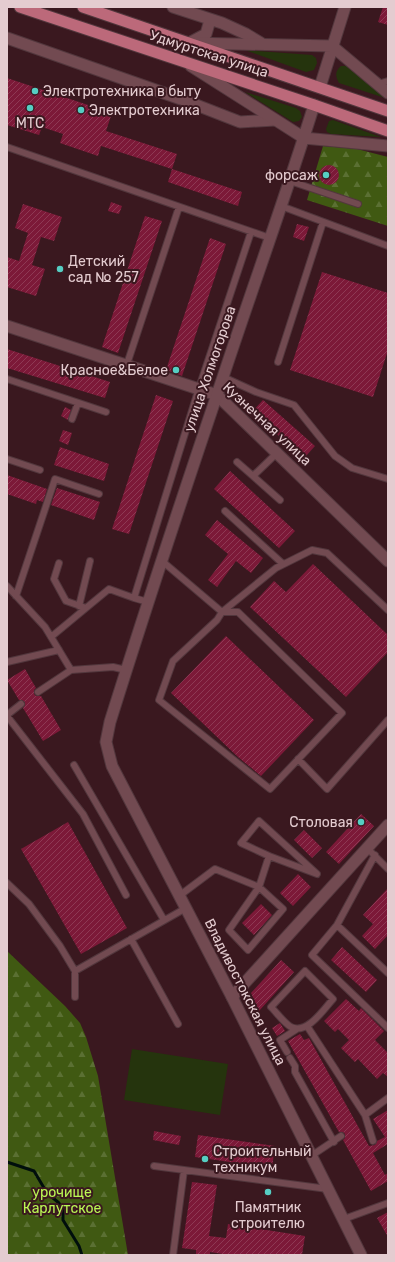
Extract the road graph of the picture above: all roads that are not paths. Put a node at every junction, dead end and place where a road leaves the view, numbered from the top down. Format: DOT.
graph roads {
  1 [pos="20,7"];
  2 [pos="84,7"];
  3 [pos="173,7"];
  4 [pos="345,7"];
  5 [pos="210,20"];
  6 [pos="7,38"];
  7 [pos="189,43"];
  8 [pos="262,44"];
  9 [pos="332,46"];
  10 [pos="184,61"];
  11 [pos="383,82"];
  12 [pos="320,87"];
  13 [pos="388,93"];
  14 [pos="314,105"];
  15 [pos="388,111"];
  16 [pos="275,120"];
  17 [pos="388,131"];
  18 [pos="304,138"];
  19 [pos="388,146"];
  20 [pos="7,147"];
  21 [pos="290,181"];
  22 [pos="358,204"];
  23 [pos="281,206"];
  24 [pos="180,207"];
  25 [pos="323,222"];
  26 [pos="251,232"];
  27 [pos="270,238"];
  28 [pos="388,246"];
  29 [pos="7,326"];
  30 [pos="278,362"];
  31 [pos="127,364"];
  32 [pos="223,377"];
  33 [pos="7,379"];
  34 [pos="199,388"];
  35 [pos="217,394"];
  36 [pos="78,403"];
  37 [pos="106,412"];
  38 [pos="72,419"];
  39 [pos="277,453"];
  40 [pos="7,459"];
  41 [pos="237,462"];
  42 [pos="40,470"];
  43 [pos="253,476"];
  44 [pos="388,479"];
  45 [pos="99,494"];
  46 [pos="280,500"];
  47 [pos="225,510"];
  48 [pos="90,561"];
  49 [pos="162,561"];
  50 [pos="388,561"];
  51 [pos="60,563"];
  52 [pos="283,564"];
  53 [pos="7,586"];
  54 [pos="16,596"];
  55 [pos="134,598"];
  56 [pos="148,602"];
  57 [pos="79,606"];
  58 [pos="86,608"];
  59 [pos="388,610"];
  60 [pos="222,612"];
  61 [pos="51,637"];
  62 [pos="59,650"];
  63 [pos="7,662"];
  64 [pos="71,670"];
  65 [pos="126,670"];
  66 [pos="38,692"];
  67 [pos="21,704"];
  68 [pos="7,716"];
  69 [pos="388,720"];
  70 [pos="106,742"];
  71 [pos="298,759"];
  72 [pos="74,766"];
  73 [pos="388,825"];
  74 [pos="371,852"];
  75 [pos="269,856"];
  76 [pos="388,869"];
  77 [pos="7,883"];
  78 [pos="259,887"];
  79 [pos="126,895"];
  80 [pos="179,896"];
  81 [pos="186,908"];
  82 [pos="164,920"];
  83 [pos="337,925"];
  84 [pos="131,939"];
  85 [pos="75,971"];
  86 [pos="388,973"];
  87 [pos="75,997"];
  88 [pos="232,997"];
  89 [pos="178,1024"];
  90 [pos="307,1026"];
  91 [pos="388,1028"];
  92 [pos="297,1030"];
  93 [pos="287,1052"];
  94 [pos="290,1058"];
  95 [pos="388,1098"];
  96 [pos="365,1115"];
  97 [pos="341,1136"];
  98 [pos="373,1141"];
  99 [pos="334,1142"];
  100 [pos="311,1156"];
  101 [pos="154,1166"];
  102 [pos="184,1170"];
  103 [pos="328,1189"];
  104 [pos="388,1203"];
  105 [pos="344,1219"];
  106 [pos="173,1255"];
  107 [pos="361,1255"];
  1 -- 10 [label="main road, Удмуртская улица"];
  2 -- 7 [label="main road, Удмуртская улица"];
  3 -- 5 [label="street, Удмуртская улица"];
  4 -- 9 [label="street, улица Холмогорова"];
  5 -- 7 [label="street"];
  5 -- 8 [label="street, Удмуртская улица"];
  6 -- 16 [label="street"];
  7 -- 8 [label="street"];
  7 -- 12 [label="main road, Удмуртская улица"];
  8 -- 9 [label="street"];
  9 -- 11 [label="street"];
  9 -- 12 [label="street, улица Холмогорова"];
  10 -- 14 [label="main road, Удмуртская улица"];
  10 -- 16 [label="street"];
  11 -- 13 [label="street"];
  12 -- 14 [label="main road, улица Холмогорова"];
  12 -- 15 [label="main road, Удмуртская улица"];
  14 -- 17 [label="main road, Удмуртская улица"];
  14 -- 18 [label="street, улица Холмогорова"];
  16 -- 18 [label="street"];
  18 -- 19 [label="street"];
  18 -- 21 [label="street, улица Холмогорова"];
  20 -- 24 [label="lane"];
  21 -- 22 [label="lane"];
  21 -- 23 [label="street, улица Холмогорова"];
  23 -- 25 [label="lane"];
  23 -- 27 [label="street, улица Холмогорова"];
  24 -- 26 [label="lane"];
  24 -- 31 [label="lane"];
  25 -- 28 [label="lane"];
  25 -- 30 [label="lane"];
  26 -- 27 [label="lane"];
  26 -- 34 [label="lane"];
  27 -- 32 [label="street, улица Холмогорова"];
  29 -- 31 [label="street, Кузнечная улица"];
  31 -- 34 [label="street, Кузнечная улица"];
  32 -- 35 [label="street, улица Холмогорова"];
  32 -- 44 [label="lane"];
  33 -- 36 [label="lane"];
  34 -- 35 [label="street, Кузнечная улица"];
  34 -- 55 [label="lane"];
  35 -- 39 [label="street, Кузнечная улица"];
  35 -- 49 [label="street, улица Холмогорова"];
  36 -- 37 [label="lane"];
  36 -- 38 [label="lane"];
  39 -- 43 [label="lane"];
  39 -- 50 [label="street, Кузнечная улица"];
  40 -- 42 [label="lane"];
  41 -- 43 [label="lane"];
  43 -- 46 [label="lane"];
  45 -- 54 [label="lane"];
  47 -- 52 [label="lane"];
  48 -- 57 [label="lane"];
  49 -- 56 [label="street, улица Холмогорова"];
  49 -- 60 [label="lane"];
  51 -- 57 [label="lane"];
  52 -- 59 [label="lane"];
  52 -- 60 [label="lane"];
  53 -- 54 [label="lane"];
  54 -- 61 [label="lane"];
  55 -- 56 [label="lane"];
  55 -- 58 [label="lane"];
  56 -- 65 [label="street, улица Холмогорова"];
  57 -- 58 [label="lane"];
  58 -- 61 [label="lane"];
  60 -- 71 [label="lane"];
  60 -- 71 [label="lane"];
  61 -- 62 [label="lane"];
  62 -- 63 [label="lane"];
  62 -- 64 [label="lane"];
  64 -- 65 [label="lane"];
  64 -- 66 [label="lane"];
  65 -- 70 [label="street, улица Холмогорова"];
  67 -- 68 [label="lane"];
  68 -- 79 [label="lane"];
  69 -- 71 [label="lane"];
  70 -- 80 [label="street, Владивостокская улица"];
  72 -- 82 [label="lane"];
  73 -- 74 [label="street"];
  74 -- 76 [label="lane"];
  74 -- 83 [label="lane"];
  74 -- 88 [label="street"];
  75 -- 75 [label="lane"];
  75 -- 78 [label="lane"];
  77 -- 85 [label="lane"];
  78 -- 78 [label="lane"];
  78 -- 80 [label="lane"];
  80 -- 81 [label="street, Владивостокская улица"];
  81 -- 82 [label="lane"];
  81 -- 88 [label="street, Владивостокская улица"];
  82 -- 84 [label="lane"];
  83 -- 86 [label="lane"];
  83 -- 91 [label="lane"];
  84 -- 85 [label="lane"];
  84 -- 89 [label="lane"];
  85 -- 87 [label="lane"];
  88 -- 100 [label="street, Владивостокская улица"];
  90 -- 92 [label="lane"];
  90 -- 92 [label="lane"];
  90 -- 96 [label="lane"];
  92 -- 93 [label="lane"];
  94 -- 99 [label="lane"];
  95 -- 96 [label="lane"];
  96 -- 98 [label="lane"];
  97 -- 99 [label="lane"];
  99 -- 100 [label="lane"];
  100 -- 103 [label="street, Владивостокская улица"];
  101 -- 102 [label="lane"];
  102 -- 103 [label="lane"];
  102 -- 106 [label="lane"];
  103 -- 105 [label="street, Владивостокская улица"];
  104 -- 105 [label="lane"];
  105 -- 107 [label="street, Владивостокская улица"];
}
